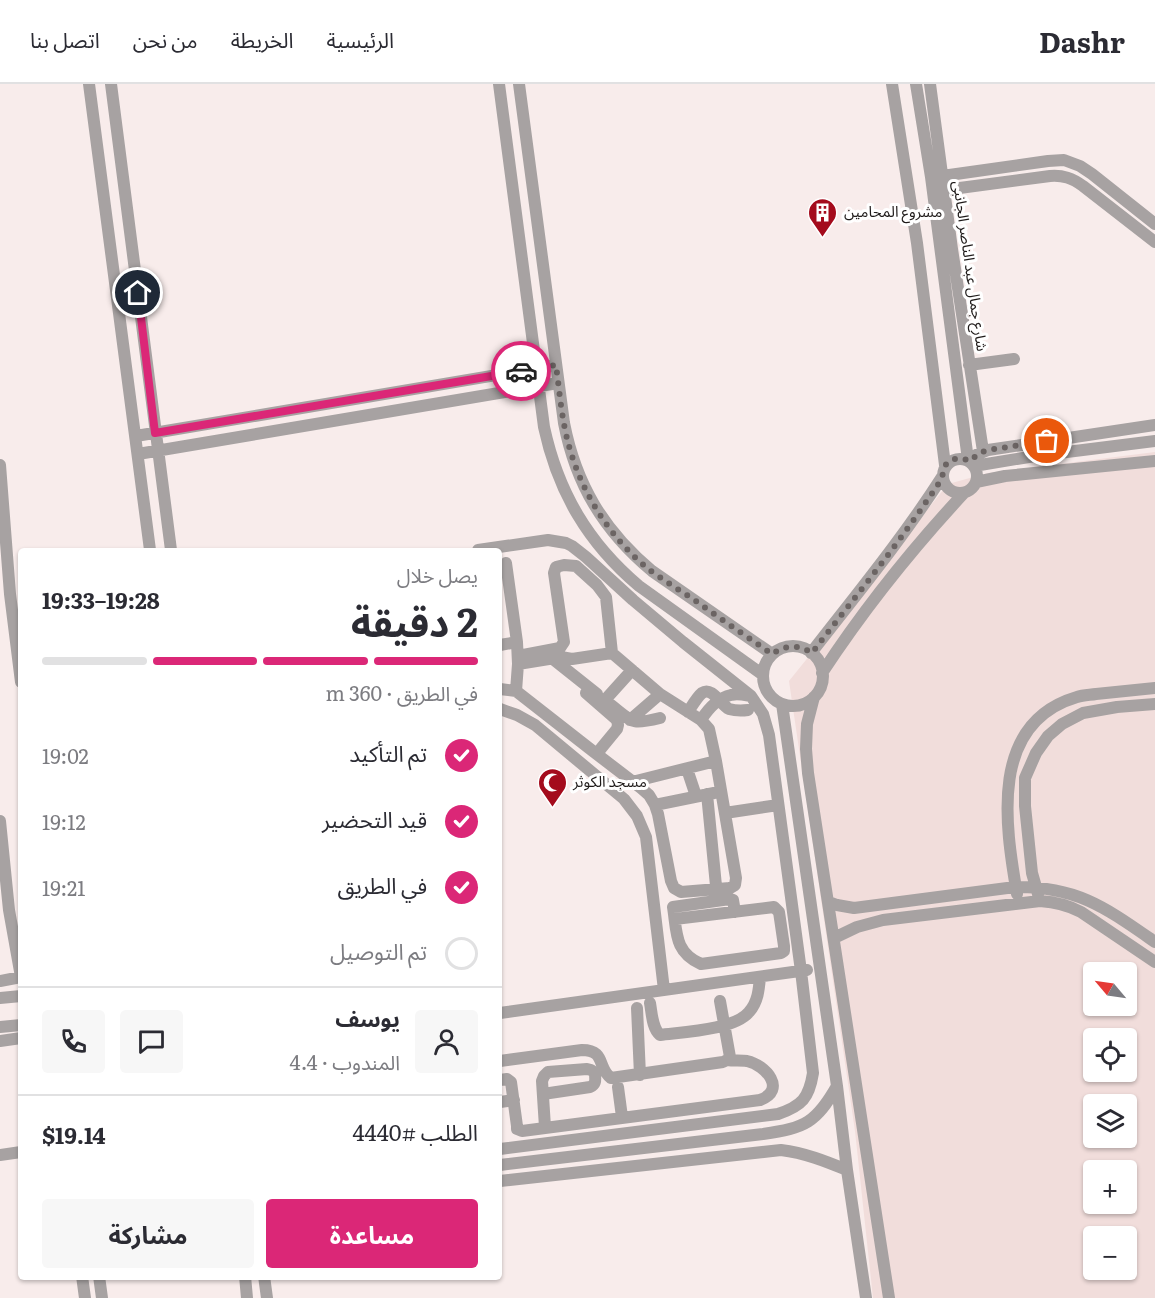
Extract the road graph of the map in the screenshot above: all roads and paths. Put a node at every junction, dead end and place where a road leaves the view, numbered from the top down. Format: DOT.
graph roads {
  1 [pos="89,84"];
  2 [pos="111,84"];
  3 [pos="500,84"];
  4 [pos="519,84"];
  5 [pos="892,84"];
  6 [pos="916,84"];
  7 [pos="930,84"];
  8 [pos="936,176"];
  9 [pos="938,191"];
  10 [pos="1154,221"];
  11 [pos="1139,230"];
  12 [pos="945,239"];
  13 [pos="1155,242"];
  14 [pos="917,243"];
  15 [pos="1014,359"];
  16 [pos="556,365"];
  17 [pos="969,365"];
  18 [pos="537,369"];
  19 [pos="558,383"];
  20 [pos="539,386"];
  21 [pos="1155,425"];
  22 [pos="155,433"];
  23 [pos="136,436"];
  24 [pos="1155,441"];
  25 [pos="158,450"];
  26 [pos="983,451"];
  27 [pos="138,454"];
  28 [pos="1155,461"];
  29 [pos="970,462"];
  30 [pos="0,465"];
  31 [pos="944,471"];
  32 [pos="976,482"];
  33 [pos="964,493"];
  34 [pos="1,503"];
  35 [pos="150,548"];
  36 [pos="171,548"];
  37 [pos="492,548"];
  38 [pos="506,563"];
  39 [pos="5,593"];
  40 [pos="506,606"];
  41 [pos="502,639"];
  42 [pos="517,640"];
  43 [pos="502,644"];
  44 [pos="612,653"];
  45 [pos="812,653"];
  46 [pos="772,654"];
  47 [pos="553,658"];
  48 [pos="518,660"];
  49 [pos="18,663"];
  50 [pos="632,670"];
  51 [pos="822,673"];
  52 [pos="763,675"];
  53 [pos="1155,688"];
  54 [pos="502,689"];
  55 [pos="516,691"];
  56 [pos="586,693"];
  57 [pos="660,694"];
  58 [pos="751,696"];
  59 [pos="814,697"];
  60 [pos="605,700"];
  61 [pos="719,700"];
  62 [pos="782,704"];
  63 [pos="1155,704"];
  64 [pos="502,710"];
  65 [pos="748,710"];
  66 [pos="688,712"];
  67 [pos="660,718"];
  68 [pos="630,720"];
  69 [pos="701,720"];
  70 [pos="594,752"];
  71 [pos="716,761"];
  72 [pos="687,769"];
  73 [pos="632,782"];
  74 [pos="721,791"];
  75 [pos="702,795"];
  76 [pos="655,805"];
  77 [pos="778,805"];
  78 [pos="725,813"];
  79 [pos="0,821"];
  80 [pos="2,851"];
  81 [pos="1016,887"];
  82 [pos="1036,887"];
  83 [pos="717,895"];
  84 [pos="1040,901"];
  85 [pos="829,902"];
  86 [pos="1018,903"];
  87 [pos="735,912"];
  88 [pos="675,920"];
  89 [pos="834,938"];
  90 [pos="1155,942"];
  91 [pos="18,960"];
  92 [pos="1155,962"];
  93 [pos="819,968"];
  94 [pos="801,971"];
  95 [pos="760,976"];
  96 [pos="18,978"];
  97 [pos="0,981"];
  98 [pos="664,990"];
  99 [pos="18,996"];
  100 [pos="0,998"];
  101 [pos="720,1001"];
  102 [pos="650,1003"];
  103 [pos="637,1008"];
  104 [pos="502,1013"];
  105 [pos="18,1024"];
  106 [pos="724,1026"];
  107 [pos="0,1027"];
  108 [pos="18,1038"];
  109 [pos="0,1041"];
  110 [pos="727,1060"];
  111 [pos="502,1061"];
  112 [pos="640,1074"];
  113 [pos="502,1080"];
  114 [pos="837,1086"];
  115 [pos="618,1088"];
  116 [pos="543,1094"];
  117 [pos="514,1101"];
  118 [pos="502,1102"];
  119 [pos="622,1117"];
  120 [pos="545,1127"];
  121 [pos="502,1149"];
  122 [pos="18,1152"];
  123 [pos="0,1155"];
  124 [pos="502,1165"];
  125 [pos="848,1170"];
  126 [pos="502,1181"];
  127 [pos="83,1280"];
  128 [pos="100,1280"];
  129 [pos="245,1280"];
  130 [pos="265,1280"];
  131 [pos="85,1298"];
  132 [pos="102,1298"];
  133 [pos="247,1298"];
  134 [pos="267,1298"];
  135 [pos="866,1298"];
  136 [pos="889,1298"];
  1 -- 23 [label="street"];
  2 -- 22 [label="street"];
  3 -- 18 [label="street"];
  4 -- 16 [label="street"];
  5 -- 14 [label="street"];
  6 -- 8 [label="street"];
  7 -- 8 [label="street, شارع جمال عبد الناصر الجانبى"];
  8 -- 9 [label="street, شارع جمال عبد الناصر الجانبى"];
  8 -- 10 [label="street"];
  9 -- 11 [label="street"];
  9 -- 12 [label="street, شارع جمال عبد الناصر الجانبى"];
  10 -- 11 [label="street"];
  11 -- 13 [label="street"];
  12 -- 14 [label="street"];
  12 -- 17 [label="street, شارع جمال عبد الناصر الجانبى"];
  12 -- 29 [label="street"];
  14 -- 31 [label="street"];
  15 -- 17 [label="street"];
  16 -- 18 [label="street"];
  16 -- 19 [label="street"];
  17 -- 26 [label="street, شارع جمال عبد الناصر الجانبى"];
  18 -- 20 [label="street"];
  18 -- 22 [label="street"];
  19 -- 20 [label="street"];
  19 -- 46 [label="street"];
  20 -- 25 [label="street"];
  20 -- 52 [label="street"];
  21 -- 26 [label="street"];
  22 -- 23 [label="street"];
  22 -- 25 [label="street"];
  23 -- 27 [label="street"];
  24 -- 29 [label="street"];
  25 -- 27 [label="street"];
  25 -- 36 [label="street"];
  26 -- 29 [label="street"];
  27 -- 35 [label="street"];
  28 -- 32 [label="street"];
  29 -- 31 [label="street"];
  29 -- 32 [label="street"];
  30 -- 34 [label="street"];
  31 -- 33 [label="street"];
  31 -- 45 [label="street"];
  32 -- 33 [label="street"];
  33 -- 51 [label="street"];
  34 -- 39 [label="street"];
  37 -- 58 [label="street"];
  38 -- 40 [label="street"];
  39 -- 49 [label="street"];
  40 -- 42 [label="street"];
  41 -- 42 [label="street"];
  42 -- 43 [label="street"];
  42 -- 48 [label="street"];
  44 -- 47 [label="street"];
  44 -- 48 [label="street"];
  44 -- 50 [label="street"];
  45 -- 46 [label="street"];
  45 -- 51 [label="street"];
  46 -- 52 [label="street"];
  47 -- 48 [label="street"];
  47 -- 60 [label="street"];
  48 -- 55 [label="street"];
  50 -- 57 [label="street"];
  50 -- 60 [label="street"];
  51 -- 59 [label="street"];
  52 -- 62 [label="street"];
  53 -- 81 [label="street"];
  54 -- 55 [label="street"];
  55 -- 70 [label="street"];
  56 -- 70 [label="street"];
  57 -- 66 [label="street"];
  57 -- 68 [label="street"];
  58 -- 61 [label="street"];
  58 -- 77 [label="street"];
  59 -- 62 [label="street"];
  59 -- 85 [label="street"];
  60 -- 68 [label="street"];
  61 -- 65 [label="street"];
  61 -- 66 [label="street"];
  61 -- 69 [label="street"];
  62 -- 93 [label="street"];
  63 -- 82 [label="street"];
  64 -- 98 [label="street"];
  66 -- 69 [label="street"];
  67 -- 68 [label="street"];
  69 -- 71 [label="street"];
  70 -- 73 [label="street"];
  71 -- 72 [label="street"];
  71 -- 74 [label="street"];
  72 -- 73 [label="street"];
  72 -- 75 [label="street"];
  73 -- 76 [label="street"];
  74 -- 75 [label="street"];
  74 -- 78 [label="street"];
  75 -- 76 [label="street"];
  75 -- 83 [label="street"];
  76 -- 83 [label="street"];
  77 -- 78 [label="street"];
  77 -- 94 [label="street"];
  78 -- 83 [label="street"];
  79 -- 80 [label="street"];
  80 -- 91 [label="street"];
  81 -- 82 [label="street"];
  81 -- 85 [label="street"];
  81 -- 86 [label="street"];
  82 -- 84 [label="street"];
  82 -- 90 [label="street"];
  83 -- 87 [label="street"];
  83 -- 88 [label="street"];
  84 -- 86 [label="street"];
  84 -- 92 [label="street"];
  85 -- 89 [label="street"];
  86 -- 89 [label="street"];
  87 -- 88 [label="street"];
  87 -- 88 [label="street"];
  89 -- 136 [label="street"];
  93 -- 94 [label="street"];
  93 -- 114 [label="street"];
  94 -- 95 [label="street"];
  94 -- 121 [label="street"];
  95 -- 98 [label="street"];
  95 -- 106 [label="street"];
  96 -- 97 [label="street"];
  98 -- 104 [label="street"];
  99 -- 100 [label="street"];
  101 -- 106 [label="street"];
  102 -- 106 [label="street"];
  103 -- 112 [label="street"];
  105 -- 107 [label="street"];
  106 -- 110 [label="street"];
  108 -- 109 [label="street"];
  110 -- 112 [label="street"];
  110 -- 119 [label="street"];
  111 -- 112 [label="street"];
  113 -- 117 [label="street"];
  114 -- 124 [label="street"];
  114 -- 125 [label="street"];
  115 -- 119 [label="street"];
  116 -- 120 [label="street"];
  117 -- 118 [label="street"];
  117 -- 120 [label="street"];
  119 -- 120 [label="street"];
  122 -- 123 [label="street"];
  125 -- 126 [label="street"];
  125 -- 135 [label="street"];
  127 -- 131 [label="street"];
  128 -- 132 [label="street"];
  129 -- 133 [label="street"];
  130 -- 134 [label="street"];
}
